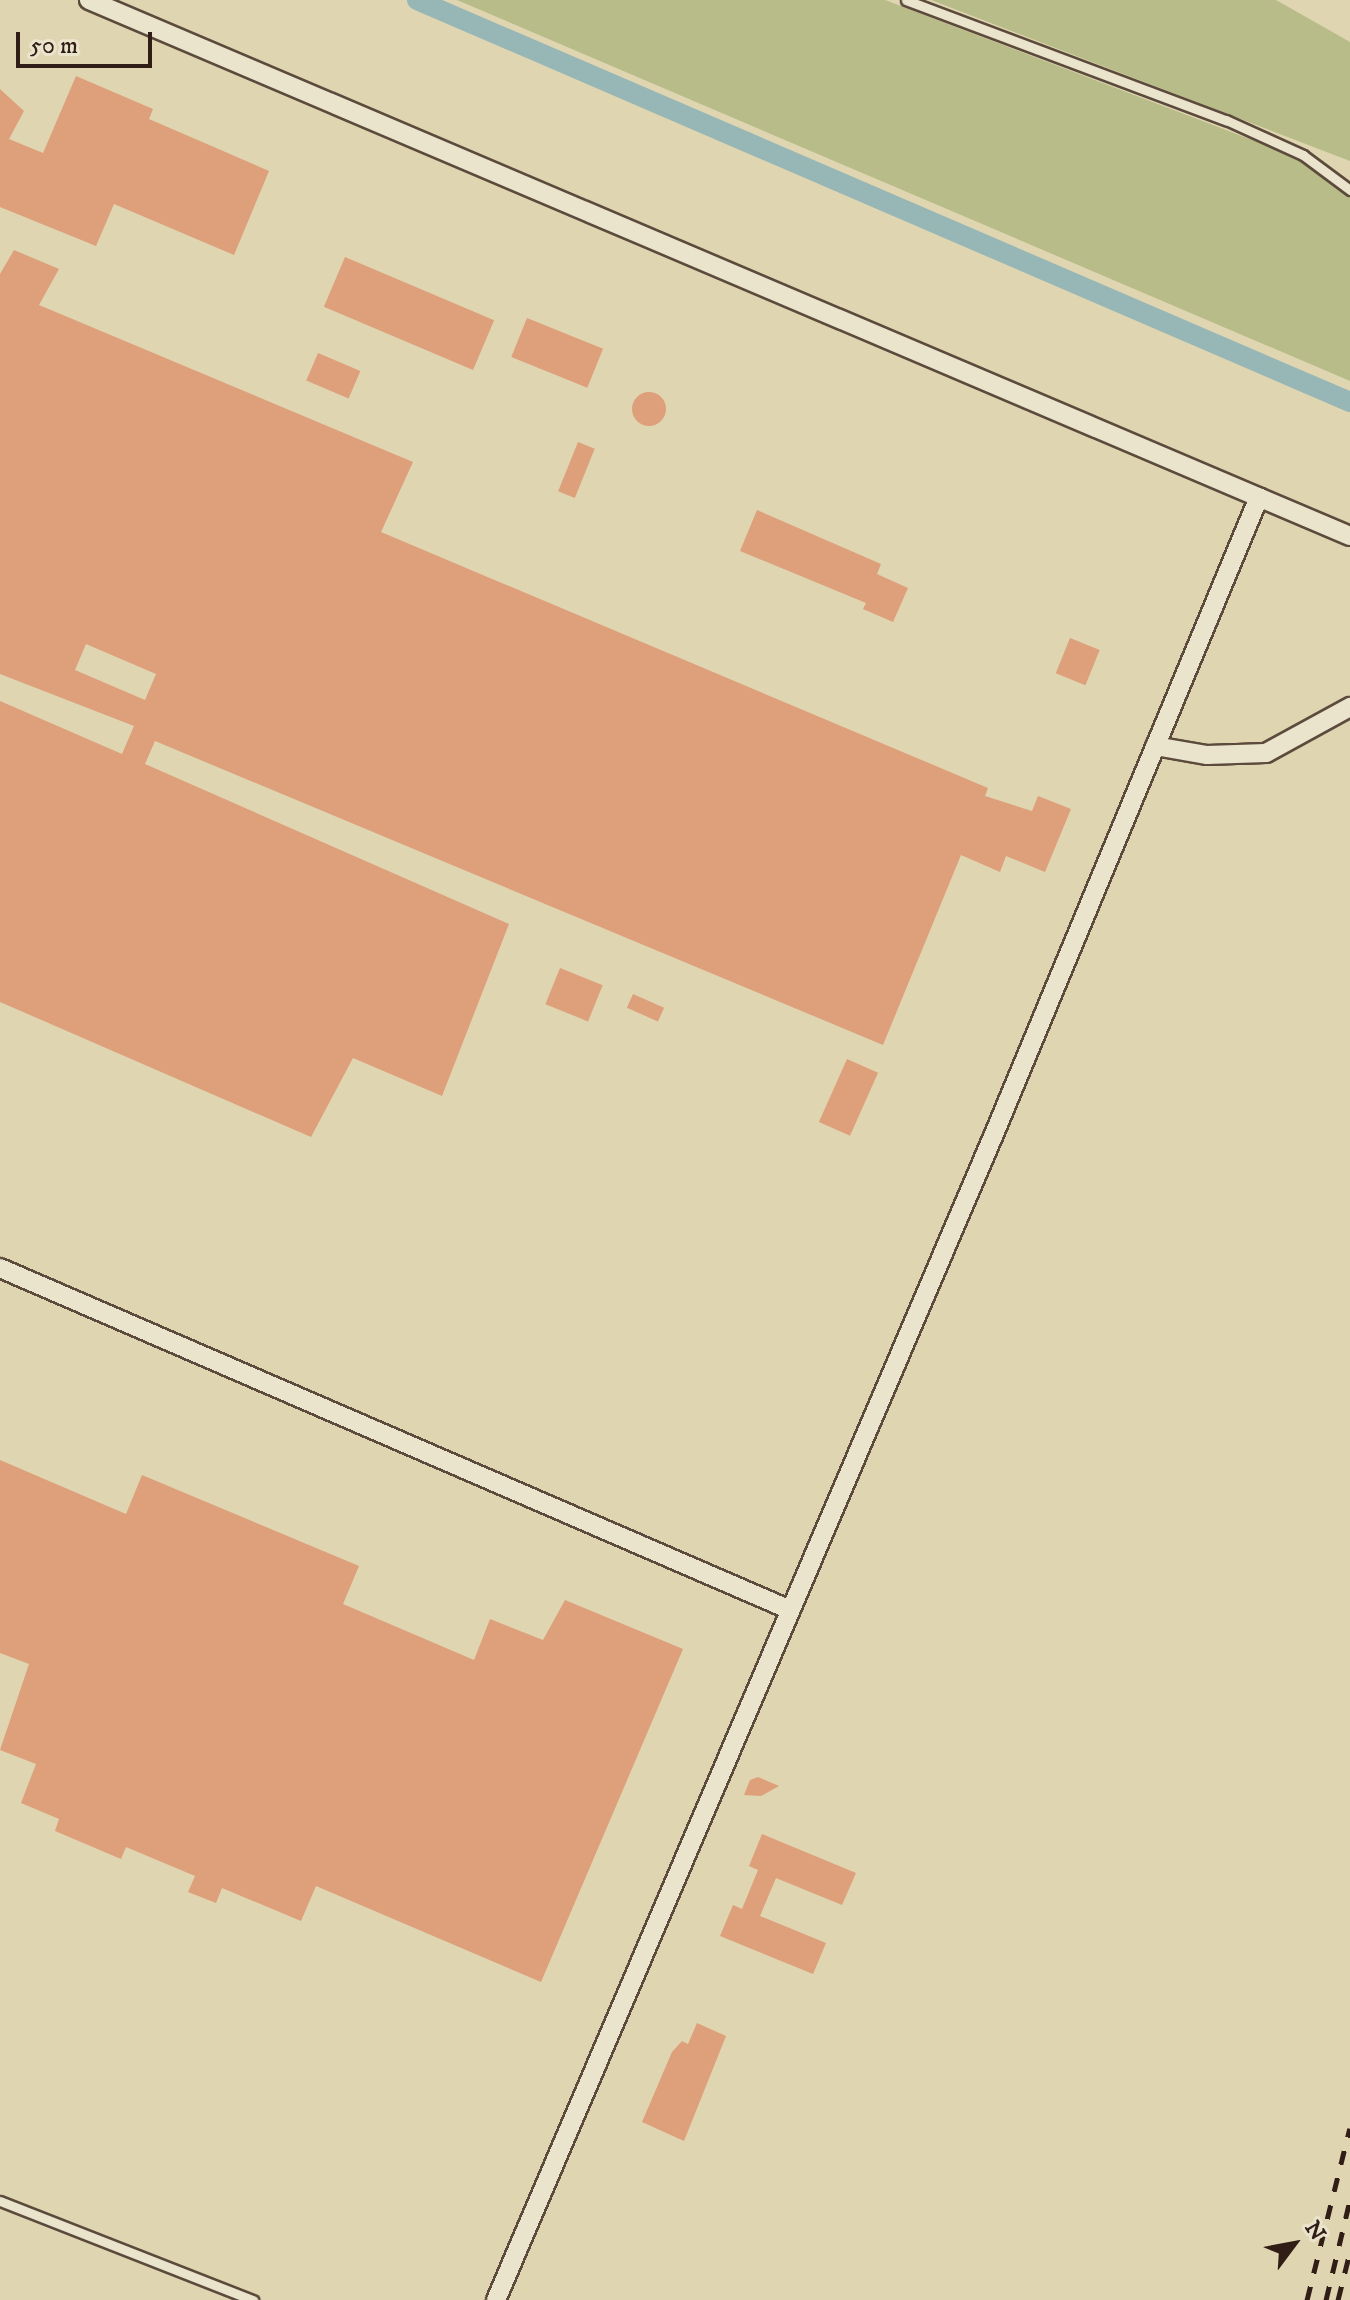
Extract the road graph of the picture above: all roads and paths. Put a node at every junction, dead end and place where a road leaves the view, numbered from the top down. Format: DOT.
graph roads {
  1 [pos="89,0"];
  2 [pos="906,0"];
  3 [pos="1350,190"];
  4 [pos="1259,497"];
  5 [pos="1350,536"];
  6 [pos="1350,707"];
  7 [pos="1155,746"];
  8 [pos="0,1268"];
  9 [pos="788,1609"];
  10 [pos="0,2201"];
  11 [pos="253,2300"];
  12 [pos="496,2300"];
  1 -- 4 [label="street"];
  2 -- 3 [label="lane"];
  4 -- 5 [label="street"];
  4 -- 7 [label="street"];
  6 -- 7 [label="street"];
  7 -- 9 [label="street"];
  8 -- 9 [label="street"];
  9 -- 12 [label="street"];
  10 -- 11 [label="lane"];
}
